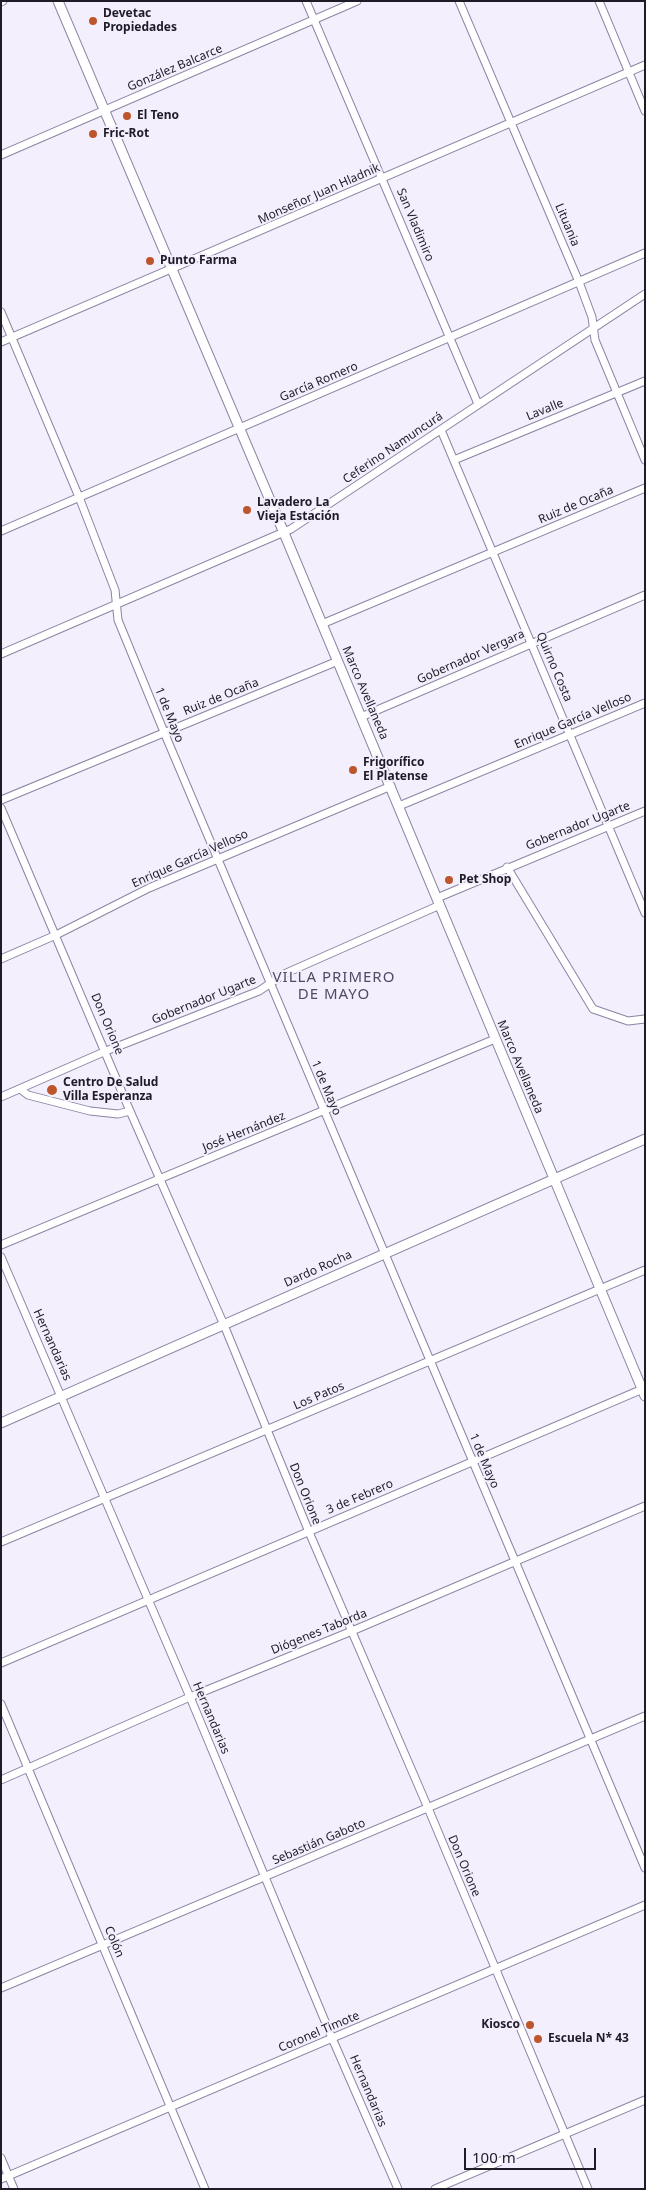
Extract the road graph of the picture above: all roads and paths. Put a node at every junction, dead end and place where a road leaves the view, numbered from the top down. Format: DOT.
graph roads {
  1 [pos="58,1"];
  2 [pos="306,1"];
  3 [pos="357,1"];
  4 [pos="460,1"];
  5 [pos="599,1"];
  6 [pos="314,20"];
  7 [pos="645,65"];
  8 [pos="628,72"];
  9 [pos="104,110"];
  10 [pos="645,111"];
  11 [pos="511,124"];
  12 [pos="1,155"];
  13 [pos="383,178"];
  14 [pos="645,252"];
  15 [pos="172,270"];
  16 [pos="579,282"];
  17 [pos="645,294"];
  18 [pos="1,312"];
  19 [pos="593,328"];
  20 [pos="12,338"];
  21 [pos="451,338"];
  22 [pos="1,342"];
  23 [pos="645,381"];
  24 [pos="616,393"];
  25 [pos="478,404"];
  26 [pos="240,428"];
  27 [pos="441,430"];
  28 [pos="454,460"];
  29 [pos="645,460"];
  30 [pos="645,488"];
  31 [pos="79,498"];
  32 [pos="1,531"];
  33 [pos="284,533"];
  34 [pos="494,552"];
  35 [pos="645,595"];
  36 [pos="116,605"];
  37 [pos="322,624"];
  38 [pos="531,643"];
  39 [pos="1,654"];
  40 [pos="338,661"];
  41 [pos="645,703"];
  42 [pos="362,717"];
  43 [pos="164,732"];
  44 [pos="570,735"];
  45 [pos="391,786"];
  46 [pos="1,800"];
  47 [pos="399,806"];
  48 [pos="1,808"];
  49 [pos="645,811"];
  50 [pos="608,827"];
  51 [pos="218,858"];
  52 [pos="507,867"];
  53 [pos="438,901"];
  54 [pos="645,913"];
  55 [pos="56,935"];
  56 [pos="1,959"];
  57 [pos="270,985"];
  58 [pos="645,1019"];
  59 [pos="495,1039"];
  60 [pos="106,1052"];
  61 [pos="20,1089"];
  62 [pos="1,1096"];
  63 [pos="130,1111"];
  64 [pos="323,1112"];
  65 [pos="644,1140"];
  66 [pos="159,1179"];
  67 [pos="553,1179"];
  68 [pos="1,1245"];
  69 [pos="385,1253"];
  70 [pos="1,1257"];
  71 [pos="645,1270"];
  72 [pos="600,1288"];
  73 [pos="224,1325"];
  74 [pos="430,1360"];
  75 [pos="644,1391"];
  76 [pos="63,1397"];
  77 [pos="1,1423"];
  78 [pos="267,1430"];
  79 [pos="473,1462"];
  80 [pos="105,1499"];
  81 [pos="645,1506"];
  82 [pos="309,1532"];
  83 [pos="1,1542"];
  84 [pos="515,1561"];
  85 [pos="149,1600"];
  86 [pos="352,1631"];
  87 [pos="1,1663"];
  88 [pos="190,1697"];
  89 [pos="1,1704"];
  90 [pos="645,1716"];
  91 [pos="589,1739"];
  92 [pos="28,1768"];
  93 [pos="1,1780"];
  94 [pos="428,1808"];
  95 [pos="645,1868"];
  96 [pos="266,1877"];
  97 [pos="645,1905"];
  98 [pos="103,1946"];
  99 [pos="495,1968"];
  100 [pos="1,1988"];
  101 [pos="332,2038"];
  102 [pos="645,2100"];
  103 [pos="172,2108"];
  104 [pos="565,2135"];
  105 [pos="1,2158"];
  106 [pos="9,2176"];
  107 [pos="1,2179"];
  108 [pos="14,2189"];
  109 [pos="206,2189"];
  110 [pos="398,2189"];
  111 [pos="435,2189"];
  112 [pos="588,2189"];
  1 -- 9 [label="street, Marco Avellaneda"];
  2 -- 6 [label="street, San Vladimiro"];
  3 -- 6 [label="street, González Balcarce"];
  4 -- 11 [label="street, Lituania"];
  5 -- 8 [label="street"];
  6 -- 9 [label="street, González Balcarce"];
  6 -- 13 [label="street, San Vladimiro"];
  7 -- 8 [label="street, Monseñor Juan Hladnik"];
  8 -- 10 [label="street"];
  8 -- 11 [label="street, Monseñor Juan Hladnik"];
  9 -- 12 [label="street, González Balcarce"];
  9 -- 15 [label="street, Marco Avellaneda"];
  11 -- 13 [label="street, Monseñor Juan Hladnik"];
  11 -- 16 [label="street, Lituania"];
  13 -- 15 [label="street, Monseñor Juan Hladnik"];
  13 -- 21 [label="street, San Vladimiro"];
  14 -- 16 [label="street, García Romero"];
  15 -- 20 [label="street, Monseñor Juan Hladnik"];
  15 -- 26 [label="street, Marco Avellaneda"];
  16 -- 19 [label="street, Lituania"];
  16 -- 21 [label="street, García Romero"];
  17 -- 19 [label="street, Ceferino Namuncurá"];
  18 -- 20 [label="street, 1 de Mayo"];
  19 -- 24 [label="street, Lituania"];
  19 -- 25 [label="street, Ceferino Namuncurá"];
  20 -- 22 [label="street, Monseñor Juan Hladnik"];
  20 -- 31 [label="street, 1 de Mayo"];
  21 -- 25 [label="street, San Vladimiro"];
  21 -- 26 [label="street, García Romero"];
  23 -- 24 [label="street, Lavalle"];
  24 -- 28 [label="street, Lavalle"];
  24 -- 29 [label="street, Lituania"];
  25 -- 27 [label="street, Ceferino Namuncurá"];
  26 -- 31 [label="street, García Romero"];
  26 -- 33 [label="street, Marco Avellaneda"];
  27 -- 28 [label="street, Quirno Costa"];
  27 -- 33 [label="street, Ceferino Namuncurá"];
  28 -- 34 [label="street, Quirno Costa"];
  30 -- 34 [label="street, Ruiz de Ocaña"];
  31 -- 32 [label="street, García Romero"];
  31 -- 36 [label="street, 1 de Mayo"];
  33 -- 36 [label="street, Ceferino Namuncurá"];
  33 -- 37 [label="street, Marco Avellaneda"];
  34 -- 37 [label="street, Ruiz de Ocaña"];
  34 -- 38 [label="street, Quirno Costa"];
  35 -- 38 [label="street, Gobernador Vergara"];
  36 -- 39 [label="street, Ceferino Namuncurá"];
  36 -- 43 [label="street, 1 de Mayo"];
  37 -- 40 [label="street, Marco Avellaneda"];
  38 -- 42 [label="street, Gobernador Vergara"];
  38 -- 44 [label="street, Quirno Costa"];
  40 -- 42 [label="street, Marco Avellaneda"];
  40 -- 43 [label="street, Ruiz de Ocaña"];
  41 -- 44 [label="street, Enrique García Velloso"];
  42 -- 45 [label="street, Marco Avellaneda"];
  43 -- 46 [label="street, Ruiz de Ocaña"];
  43 -- 51 [label="street, 1 de Mayo"];
  44 -- 47 [label="street, Enrique García Velloso"];
  44 -- 50 [label="street, Quirno Costa"];
  45 -- 47 [label="street, Marco Avellaneda"];
  45 -- 51 [label="street, Enrique García Velloso"];
  47 -- 53 [label="street, Marco Avellaneda"];
  48 -- 55 [label="street, Don Orione"];
  49 -- 50 [label="street, Gobernador Ugarte"];
  50 -- 52 [label="street, Gobernador Ugarte"];
  50 -- 54 [label="street, Quirno Costa"];
  51 -- 55 [label="street, Enrique García Velloso"];
  51 -- 57 [label="street, 1 de Mayo"];
  52 -- 53 [label="street, Gobernador Ugarte"];
  52 -- 58 [label="street"];
  53 -- 57 [label="street, Gobernador Ugarte"];
  53 -- 59 [label="street, Marco Avellaneda"];
  55 -- 56 [label="street, Enrique García Velloso"];
  55 -- 60 [label="street, Don Orione"];
  57 -- 60 [label="street, Gobernador Ugarte"];
  57 -- 64 [label="street, 1 de Mayo"];
  59 -- 64 [label="street, José Hernández"];
  59 -- 67 [label="street, Marco Avellaneda"];
  60 -- 61 [label="street, Gobernador Ugarte"];
  60 -- 63 [label="street, Don Orione"];
  61 -- 62 [label="street, Gobernador Ugarte"];
  61 -- 63 [label="street"];
  63 -- 66 [label="street, Don Orione"];
  64 -- 66 [label="street, José Hernández"];
  64 -- 69 [label="street, 1 de Mayo"];
  65 -- 67 [label="street, Dardo Rocha"];
  66 -- 68 [label="street, José Hernández"];
  66 -- 73 [label="street, Don Orione"];
  67 -- 69 [label="street, Dardo Rocha"];
  67 -- 72 [label="street, Marco Avellaneda"];
  69 -- 73 [label="street, Dardo Rocha"];
  69 -- 74 [label="street, 1 de Mayo"];
  70 -- 76 [label="street, Hernandarias"];
  71 -- 72 [label="street, Los Patos"];
  72 -- 74 [label="street, Los Patos"];
  72 -- 75 [label="street, Marco Avellaneda"];
  73 -- 76 [label="street, Dardo Rocha"];
  73 -- 78 [label="street, Don Orione"];
  74 -- 78 [label="street, Los Patos"];
  74 -- 79 [label="street, 1 de Mayo"];
  75 -- 79 [label="street, 3 de Febrero"];
  76 -- 77 [label="street, Dardo Rocha"];
  76 -- 80 [label="street, Hernandarias"];
  78 -- 80 [label="street, Los Patos"];
  78 -- 82 [label="street, Don Orione"];
  79 -- 82 [label="street, 3 de Febrero"];
  79 -- 84 [label="street, 1 de Mayo"];
  80 -- 83 [label="street, Los Patos"];
  80 -- 85 [label="street, Hernandarias"];
  81 -- 84 [label="street, Diógenes Taborda"];
  82 -- 85 [label="street, 3 de Febrero"];
  82 -- 86 [label="street, Don Orione"];
  84 -- 86 [label="street, Diógenes Taborda"];
  84 -- 91 [label="street, 1 de Mayo"];
  85 -- 87 [label="street, 3 de Febrero"];
  85 -- 88 [label="street, Hernandarias"];
  86 -- 88 [label="street, Diógenes Taborda"];
  86 -- 94 [label="street, Don Orione"];
  88 -- 92 [label="street, Diógenes Taborda"];
  88 -- 96 [label="street, Hernandarias"];
  89 -- 92 [label="street, Colón"];
  90 -- 91 [label="street, Sebastián Gaboto"];
  91 -- 94 [label="street, Sebastián Gaboto"];
  91 -- 95 [label="street, 1 de Mayo"];
  92 -- 93 [label="street, Diógenes Taborda"];
  92 -- 98 [label="street, Colón"];
  94 -- 96 [label="street, Sebastián Gaboto"];
  94 -- 99 [label="street, Don Orione"];
  96 -- 98 [label="street, Sebastián Gaboto"];
  96 -- 101 [label="street, Hernandarias"];
  97 -- 99 [label="street, Coronel Timote"];
  98 -- 100 [label="street, Sebastián Gaboto"];
  98 -- 103 [label="street, Colón"];
  99 -- 101 [label="street, Coronel Timote"];
  99 -- 104 [label="street, Don Orione"];
  101 -- 103 [label="street, Coronel Timote"];
  101 -- 110 [label="street, Hernandarias"];
  102 -- 104 [label="street"];
  103 -- 106 [label="street, Coronel Timote"];
  103 -- 109 [label="street, Colón"];
  104 -- 111 [label="street"];
  104 -- 112 [label="street, Don Orione"];
  105 -- 106 [label="street"];
  106 -- 107 [label="street, Coronel Timote"];
  106 -- 108 [label="street"];
}
